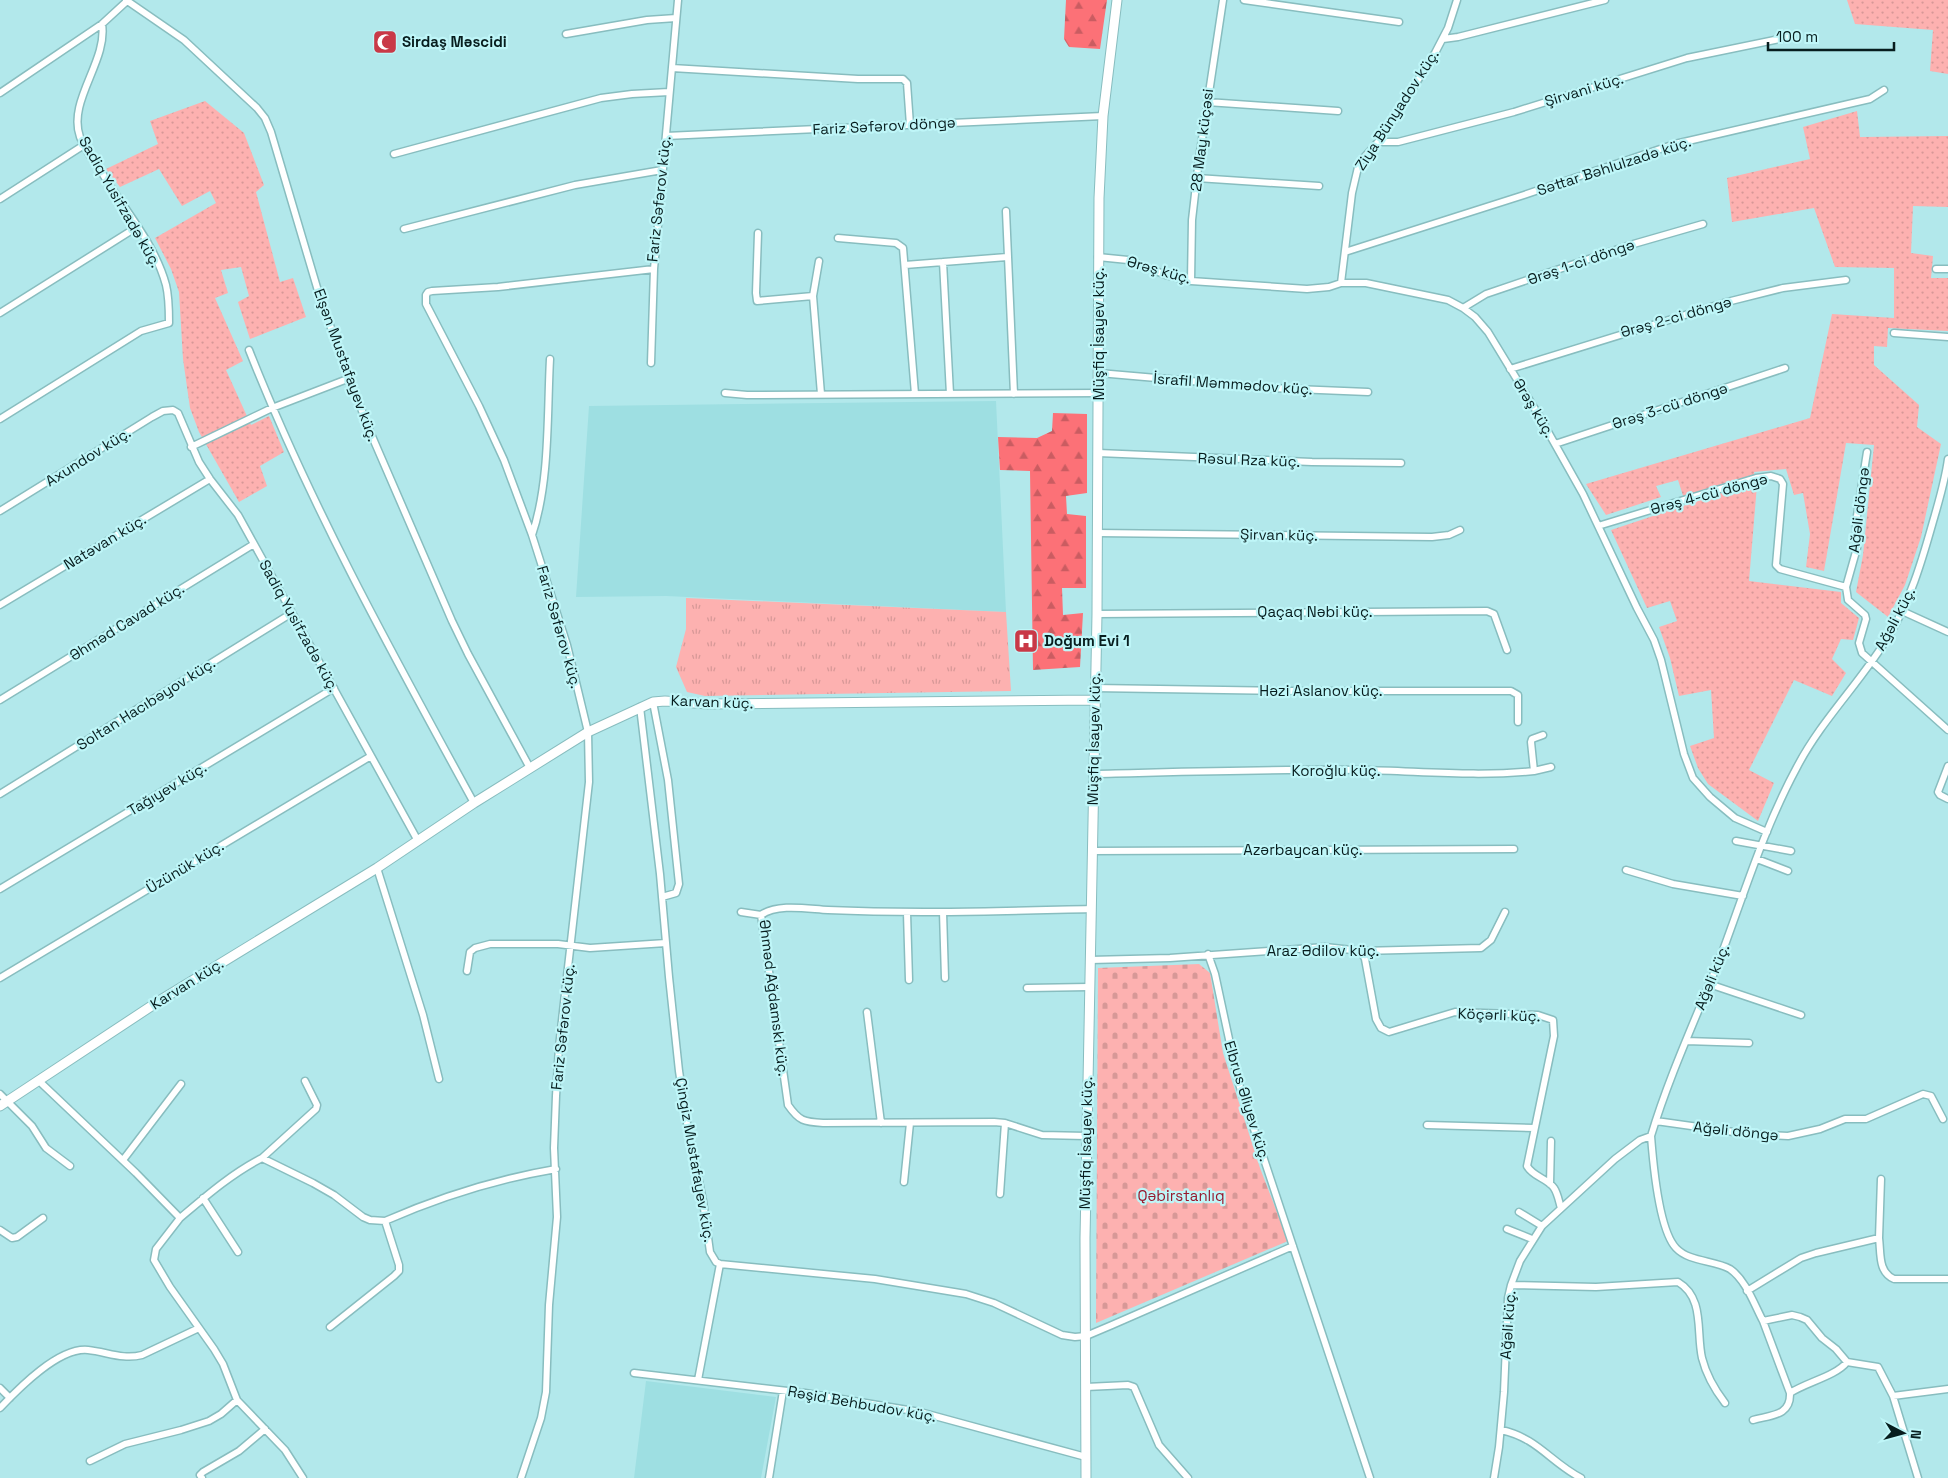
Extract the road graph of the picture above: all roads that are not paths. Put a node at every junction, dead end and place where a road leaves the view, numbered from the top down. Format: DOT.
graph roads {
  1 [pos="126,0"];
  2 [pos="678,0"];
  3 [pos="1117,0"];
  4 [pos="1223,0"];
  5 [pos="1244,0"];
  6 [pos="1457,0"];
  7 [pos="1605,0"];
  8 [pos="676,18"];
  9 [pos="1399,22"];
  10 [pos="102,24"];
  11 [pos="566,34"];
  12 [pos="1789,37"];
  13 [pos="1443,39"];
  14 [pos="672,68"];
  15 [pos="1884,90"];
  16 [pos="669,92"];
  17 [pos="0,93"];
  18 [pos="1207,102"];
  19 [pos="1338,111"];
  20 [pos="1103,116"];
  21 [pos="910,125"];
  22 [pos="666,136"];
  23 [pos="1378,142"];
  24 [pos="84,145"];
  25 [pos="394,154"];
  26 [pos="662,170"];
  27 [pos="1197,178"];
  28 [pos="1318,186"];
  29 [pos="0,199"];
  30 [pos="1006,211"];
  31 [pos="1703,224"];
  32 [pos="137,227"];
  33 [pos="404,229"];
  34 [pos="758,232"];
  35 [pos="838,238"];
  36 [pos="1345,252"];
  37 [pos="1007,257"];
  38 [pos="1098,257"];
  39 [pos="819,262"];
  40 [pos="943,262"];
  41 [pos="905,265"];
  42 [pos="1936,268"];
  43 [pos="654,269"];
  44 [pos="1948,269"];
  45 [pos="1846,280"];
  46 [pos="1191,281"];
  47 [pos="1341,283"];
  48 [pos="812,296"];
  49 [pos="1464,308"];
  50 [pos="0,313"];
  51 [pos="1894,333"];
  52 [pos="1948,337"];
  53 [pos="249,350"];
  54 [pos="550,359"];
  55 [pos="651,363"];
  56 [pos="1785,368"];
  57 [pos="1510,369"];
  58 [pos="1099,373"];
  59 [pos="350,378"];
  60 [pos="1368,392"];
  61 [pos="725,393"];
  62 [pos="1099,393"];
  63 [pos="821,394"];
  64 [pos="915,394"];
  65 [pos="950,394"];
  66 [pos="1014,394"];
  67 [pos="272,408"];
  68 [pos="178,413"];
  69 [pos="0,419"];
  70 [pos="1555,444"];
  71 [pos="191,447"];
  72 [pos="1867,452"];
  73 [pos="1098,454"];
  74 [pos="1948,460"];
  75 [pos="1401,463"];
  76 [pos="210,479"];
  77 [pos="0,511"];
  78 [pos="1598,526"];
  79 [pos="1460,530"];
  80 [pos="1097,533"];
  81 [pos="532,535"];
  82 [pos="254,544"];
  83 [pos="1846,587"];
  84 [pos="0,605"];
  85 [pos="1902,611"];
  86 [pos="292,613"];
  87 [pos="1096,614"];
  88 [pos="1948,632"];
  89 [pos="1507,650"];
  90 [pos="1871,661"];
  91 [pos="334,688"];
  92 [pos="1094,688"];
  93 [pos="0,700"];
  94 [pos="1094,700"];
  95 [pos="653,702"];
  96 [pos="640,707"];
  97 [pos="1518,722"];
  98 [pos="1948,730"];
  99 [pos="588,732"];
  100 [pos="1543,735"];
  101 [pos="371,756"];
  102 [pos="1948,766"];
  103 [pos="1551,767"];
  104 [pos="530,768"];
  105 [pos="1534,771"];
  106 [pos="1093,774"];
  107 [pos="0,794"];
  108 [pos="1948,799"];
  109 [pos="474,803"];
  110 [pos="1767,832"];
  111 [pos="418,841"];
  112 [pos="1736,841"];
  113 [pos="1761,846"];
  114 [pos="1514,849"];
  115 [pos="1092,851"];
  116 [pos="1791,851"];
  117 [pos="1757,859"];
  118 [pos="377,868"];
  119 [pos="1626,870"];
  120 [pos="1788,871"];
  121 [pos="0,889"];
  122 [pos="1743,896"];
  123 [pos="662,897"];
  124 [pos="1091,909"];
  125 [pos="741,912"];
  126 [pos="943,912"];
  127 [pos="1504,912"];
  128 [pos="907,913"];
  129 [pos="761,915"];
  130 [pos="666,943"];
  131 [pos="571,946"];
  132 [pos="1361,951"];
  133 [pos="1208,954"];
  134 [pos="1090,960"];
  135 [pos="467,971"];
  136 [pos="0,978"];
  137 [pos="945,978"];
  138 [pos="909,980"];
  139 [pos="1709,984"];
  140 [pos="1089,987"];
  141 [pos="1027,988"];
  142 [pos="867,1012"];
  143 [pos="1801,1015"];
  144 [pos="1686,1041"];
  145 [pos="1749,1043"];
  146 [pos="439,1079"];
  147 [pos="39,1081"];
  148 [pos="305,1081"];
  149 [pos="181,1084"];
  150 [pos="0,1094"];
  151 [pos="4,1103"];
  152 [pos="1943,1119"];
  153 [pos="1656,1121"];
  154 [pos="881,1123"];
  155 [pos="910,1123"];
  156 [pos="1005,1123"];
  157 [pos="1427,1125"];
  158 [pos="1534,1128"];
  159 [pos="1086,1136"];
  160 [pos="1651,1136"];
  161 [pos="1551,1142"];
  162 [pos="262,1158"];
  163 [pos="123,1160"];
  164 [pos="70,1166"];
  165 [pos="556,1169"];
  166 [pos="1881,1179"];
  167 [pos="904,1182"];
  168 [pos="1550,1184"];
  169 [pos="1000,1194"];
  170 [pos="203,1198"];
  171 [pos="1561,1208"];
  172 [pos="1518,1212"];
  173 [pos="43,1218"];
  174 [pos="180,1218"];
  175 [pos="385,1221"];
  176 [pos="1542,1226"];
  177 [pos="1507,1229"];
  178 [pos="0,1230"];
  179 [pos="1879,1238"];
  180 [pos="1532,1239"];
  181 [pos="1294,1246"];
  182 [pos="238,1252"];
  183 [pos="720,1264"];
  184 [pos="1948,1279"];
  185 [pos="1511,1284"];
  186 [pos="1747,1291"];
  187 [pos="1762,1321"];
  188 [pos="199,1328"];
  189 [pos="330,1328"];
  190 [pos="1086,1336"];
  191 [pos="1847,1362"];
  192 [pos="634,1373"];
  193 [pos="698,1380"];
  194 [pos="0,1388"];
  195 [pos="1086,1388"];
  196 [pos="1948,1389"];
  197 [pos="783,1390"];
  198 [pos="1790,1393"];
  199 [pos="1893,1396"];
  200 [pos="10,1398"];
  201 [pos="238,1400"];
  202 [pos="1725,1403"];
  203 [pos="0,1408"];
  204 [pos="1753,1420"];
  205 [pos="265,1429"];
  206 [pos="1501,1430"];
  207 [pos="1086,1457"];
  208 [pos="90,1461"];
  209 [pos="202,1478"];
  210 [pos="303,1478"];
  211 [pos="522,1478"];
  212 [pos="769,1478"];
  213 [pos="1086,1478"];
  214 [pos="1188,1478"];
  215 [pos="1370,1478"];
  216 [pos="1494,1478"];
  217 [pos="1581,1478"];
  218 [pos="1918,1478"];
  1 -- 10 [label="street"];
  1 -- 59 [label="street, Elşən Mustafayev küç."];
  2 -- 8 [label="street, Fariz Səfərov küç."];
  3 -- 20 [label="street, Müşfiq İsayev küç."];
  4 -- 18 [label="street, 28 May küçəsi"];
  5 -- 9 [label="street"];
  6 -- 13 [label="street, Ziya Bünyadov küç."];
  7 -- 13 [label="street"];
  8 -- 11 [label="street"];
  8 -- 14 [label="street, Fariz Səfərov küç."];
  10 -- 17 [label="street"];
  10 -- 24 [label="street, Sadiq Yusifzadə küç."];
  12 -- 23 [label="street, Şirvani küç."];
  13 -- 23 [label="street, Ziya Bünyadov küç."];
  14 -- 16 [label="street, Fariz Səfərov küç."];
  14 -- 21 [label="street"];
  15 -- 36 [label="street, Səttar Bəhlulzadə küç."];
  16 -- 22 [label="street, Fariz Səfərov küç."];
  16 -- 25 [label="street"];
  18 -- 19 [label="street"];
  18 -- 27 [label="street, 28 May küçəsi"];
  20 -- 21 [label="street, Fariz Səfərov döngə"];
  20 -- 38 [label="street, Müşfiq İsayev küç."];
  21 -- 22 [label="street, Fariz Səfərov döngə"];
  22 -- 26 [label="street, Fariz Səfərov küç."];
  23 -- 36 [label="street, Ziya Bünyadov küç."];
  24 -- 29 [label="street"];
  24 -- 32 [label="street, Sadiq Yusifzadə küç."];
  26 -- 33 [label="street"];
  26 -- 43 [label="street, Fariz Səfərov küç."];
  27 -- 28 [label="street"];
  27 -- 46 [label="street, 28 May küçəsi"];
  30 -- 37 [label="street"];
  31 -- 49 [label="street, Ərəş 1-ci döngə"];
  32 -- 50 [label="street"];
  32 -- 69 [label="street, Sadiq Yusifzadə küç."];
  34 -- 48 [label="street"];
  35 -- 41 [label="street"];
  36 -- 47 [label="street, Ziya Bünyadov küç."];
  37 -- 40 [label="street"];
  37 -- 66 [label="street"];
  38 -- 46 [label="street, Ərəş küç."];
  38 -- 58 [label="street, Müşfiq İsayev küç."];
  39 -- 48 [label="street"];
  40 -- 41 [label="street"];
  40 -- 65 [label="street"];
  41 -- 64 [label="street"];
  42 -- 44 [label="street"];
  43 -- 55 [label="street"];
  43 -- 81 [label="street, Fariz Səfərov küç."];
  45 -- 57 [label="street, Ərəş 2-ci döngə"];
  46 -- 47 [label="street, Ərəş küç."];
  47 -- 49 [label="street, Ərəş küç."];
  48 -- 63 [label="street"];
  49 -- 57 [label="street, Ərəş küç."];
  51 -- 52 [label="street"];
  53 -- 67 [label="street"];
  54 -- 81 [label="street"];
  56 -- 70 [label="street, Ərəş 3-cü döngə"];
  57 -- 70 [label="street, Ərəş küç."];
  58 -- 60 [label="street, İsrafil Məmmədov küç."];
  58 -- 62 [label="street, Müşfiq İsayev küç."];
  59 -- 67 [label="street"];
  59 -- 104 [label="street, Elşən Mustafayev küç."];
  61 -- 63 [label="street"];
  62 -- 66 [label="street"];
  62 -- 73 [label="street, Müşfiq İsayev küç."];
  63 -- 64 [label="street"];
  64 -- 65 [label="street"];
  65 -- 66 [label="street"];
  67 -- 71 [label="street"];
  67 -- 109 [label="street"];
  68 -- 71 [label="street, Sadiq Yusifzadə küç."];
  68 -- 77 [label="street, Axundov küç."];
  70 -- 78 [label="street, Ərəş küç."];
  71 -- 76 [label="street, Sadiq Yusifzadə küç."];
  72 -- 83 [label="street, Ağəli döngə"];
  73 -- 75 [label="street, Rəsul Rza küç."];
  73 -- 80 [label="street, Müşfiq İsayev küç."];
  74 -- 85 [label="street, Ağəli küç."];
  76 -- 82 [label="street, Sadiq Yusifzadə küç."];
  76 -- 84 [label="street, Natəvan küç."];
  78 -- 83 [label="street, Ərəş 4-cü döngə"];
  78 -- 110 [label="street, Ərəş küç."];
  79 -- 80 [label="street, Şirvan küç."];
  80 -- 87 [label="street, Müşfiq İsayev küç."];
  81 -- 99 [label="street, Fariz Səfərov küç."];
  82 -- 86 [label="street, Sadiq Yusifzadə küç."];
  82 -- 93 [label="street, Əhməd Cavad küç."];
  83 -- 90 [label="street"];
  85 -- 88 [label="street"];
  85 -- 90 [label="street, Ağəli küç."];
  86 -- 91 [label="street, Sadiq Yusifzadə küç."];
  86 -- 107 [label="street, Soltan Hacıbəyov küç."];
  87 -- 89 [label="street, Qaçaq Nəbi küç."];
  87 -- 92 [label="street, Müşfiq İsayev küç."];
  90 -- 98 [label="street"];
  90 -- 110 [label="street, Ağəli küç."];
  91 -- 101 [label="street, Sadiq Yusifzadə küç."];
  91 -- 121 [label="street, Tağıyev küç."];
  92 -- 94 [label="street, Müşfiq İsayev küç."];
  92 -- 97 [label="street, Həzi Aslanov küç."];
  94 -- 95 [label="street, Karvan küç."];
  94 -- 106 [label="street, Müşfiq İsayev küç."];
  95 -- 96 [label="street, Karvan küç."];
  95 -- 123 [label="street"];
  96 -- 99 [label="street, Karvan küç."];
  96 -- 123 [label="street, Çingiz Mustafayev küç."];
  99 -- 104 [label="street, Karvan küç."];
  99 -- 131 [label="street, Fariz Səfərov küç."];
  100 -- 105 [label="street"];
  101 -- 111 [label="street, Sadiq Yusifzadə küç."];
  101 -- 136 [label="street, Üzünük küç."];
  102 -- 108 [label="street"];
  103 -- 105 [label="street, Koroğlu küç."];
  104 -- 109 [label="street, Karvan küç."];
  105 -- 106 [label="street, Koroğlu küç."];
  106 -- 115 [label="street, Müşfiq İsayev küç."];
  109 -- 111 [label="street, Karvan küç."];
  110 -- 113 [label="street, Ağəli küç."];
  111 -- 118 [label="street, Karvan küç."];
  112 -- 113 [label="street"];
  113 -- 116 [label="street"];
  113 -- 117 [label="street, Ağəli küç."];
  114 -- 115 [label="street, Azərbaycan küç."];
  115 -- 124 [label="street, Müşfiq İsayev küç."];
  117 -- 120 [label="street"];
  117 -- 122 [label="street, Ağəli küç."];
  118 -- 146 [label="street"];
  118 -- 147 [label="street, Karvan küç."];
  119 -- 122 [label="street"];
  122 -- 139 [label="street, Ağəli küç."];
  123 -- 130 [label="street, Çingiz Mustafayev küç."];
  124 -- 126 [label="street, Əhməd Ağdamski küç."];
  124 -- 134 [label="street, Müşfiq İsayev küç."];
  125 -- 129 [label="street"];
  126 -- 128 [label="street, Əhməd Ağdamski küç."];
  126 -- 137 [label="street"];
  127 -- 132 [label="street, Araz Ədilov küç."];
  128 -- 129 [label="street, Əhməd Ağdamski küç."];
  128 -- 138 [label="street"];
  129 -- 154 [label="street, Əhməd Ağdamski küç."];
  130 -- 131 [label="street"];
  130 -- 183 [label="street, Çingiz Mustafayev küç."];
  131 -- 135 [label="street"];
  131 -- 165 [label="street, Fariz Səfərov küç."];
  132 -- 133 [label="street, Araz Ədilov küç."];
  132 -- 158 [label="street, Köçərli küç."];
  133 -- 134 [label="street, Araz Ədilov küç."];
  133 -- 181 [label="street, Elbrus Əliyev küç."];
  134 -- 140 [label="street, Müşfiq İsayev küç."];
  139 -- 143 [label="street"];
  139 -- 144 [label="street, Ağəli küç."];
  140 -- 141 [label="street"];
  140 -- 159 [label="street, Müşfiq İsayev küç."];
  142 -- 154 [label="street"];
  144 -- 145 [label="street"];
  144 -- 153 [label="street, Ağəli küç."];
  147 -- 151 [label="street, Karvan küç."];
  147 -- 163 [label="street"];
  148 -- 162 [label="street"];
  149 -- 163 [label="street"];
  150 -- 151 [label="street"];
  151 -- 164 [label="street"];
  152 -- 153 [label="street, Ağəli döngə"];
  153 -- 160 [label="street, Ağəli küç."];
  154 -- 155 [label="street, Əhməd Ağdamski küç."];
  155 -- 156 [label="street, Əhməd Ağdamski küç."];
  155 -- 167 [label="street"];
  156 -- 159 [label="street, Əhməd Ağdamski küç."];
  156 -- 169 [label="street"];
  157 -- 158 [label="street"];
  158 -- 168 [label="street, Köçərli küç."];
  159 -- 190 [label="street, Müşfiq İsayev küç."];
  160 -- 171 [label="street, Ağəli küç."];
  160 -- 186 [label="street"];
  161 -- 168 [label="street"];
  162 -- 170 [label="street"];
  162 -- 175 [label="street"];
  163 -- 174 [label="street"];
  165 -- 175 [label="street"];
  165 -- 211 [label="street, Fariz Səfərov küç."];
  166 -- 179 [label="street"];
  168 -- 171 [label="street"];
  170 -- 174 [label="street"];
  170 -- 182 [label="street"];
  171 -- 176 [label="street, Ağəli küç."];
  172 -- 176 [label="street"];
  173 -- 178 [label="street"];
  174 -- 188 [label="street"];
  175 -- 189 [label="street"];
  176 -- 180 [label="street, Ağəli küç."];
  177 -- 180 [label="street"];
  179 -- 184 [label="street"];
  179 -- 186 [label="street"];
  180 -- 185 [label="street, Ağəli küç."];
  181 -- 190 [label="street"];
  181 -- 215 [label="street, Elbrus Əliyev küç."];
  183 -- 190 [label="street"];
  183 -- 193 [label="street"];
  185 -- 202 [label="street"];
  185 -- 206 [label="street, Ağəli küç."];
  186 -- 187 [label="street"];
  187 -- 191 [label="street"];
  187 -- 198 [label="street"];
  188 -- 200 [label="street"];
  188 -- 201 [label="street"];
  190 -- 195 [label="street, Müşfiq İsayev küç."];
  191 -- 198 [label="street"];
  191 -- 199 [label="street"];
  192 -- 193 [label="street, Rəşid Behbudov küç."];
  193 -- 197 [label="street, Rəşid Behbudov küç."];
  194 -- 200 [label="street"];
  195 -- 207 [label="street, Müşfiq İsayev küç."];
  195 -- 214 [label="street"];
  196 -- 199 [label="street"];
  197 -- 207 [label="street, Rəşid Behbudov küç."];
  197 -- 212 [label="street"];
  198 -- 204 [label="street"];
  199 -- 218 [label="street"];
  200 -- 203 [label="street"];
  201 -- 205 [label="street"];
  201 -- 208 [label="street"];
  205 -- 209 [label="street"];
  205 -- 210 [label="street"];
  206 -- 216 [label="street, Ağəli küç."];
  206 -- 217 [label="street"];
  207 -- 213 [label="street, Müşfiq İsayev küç."];
}
